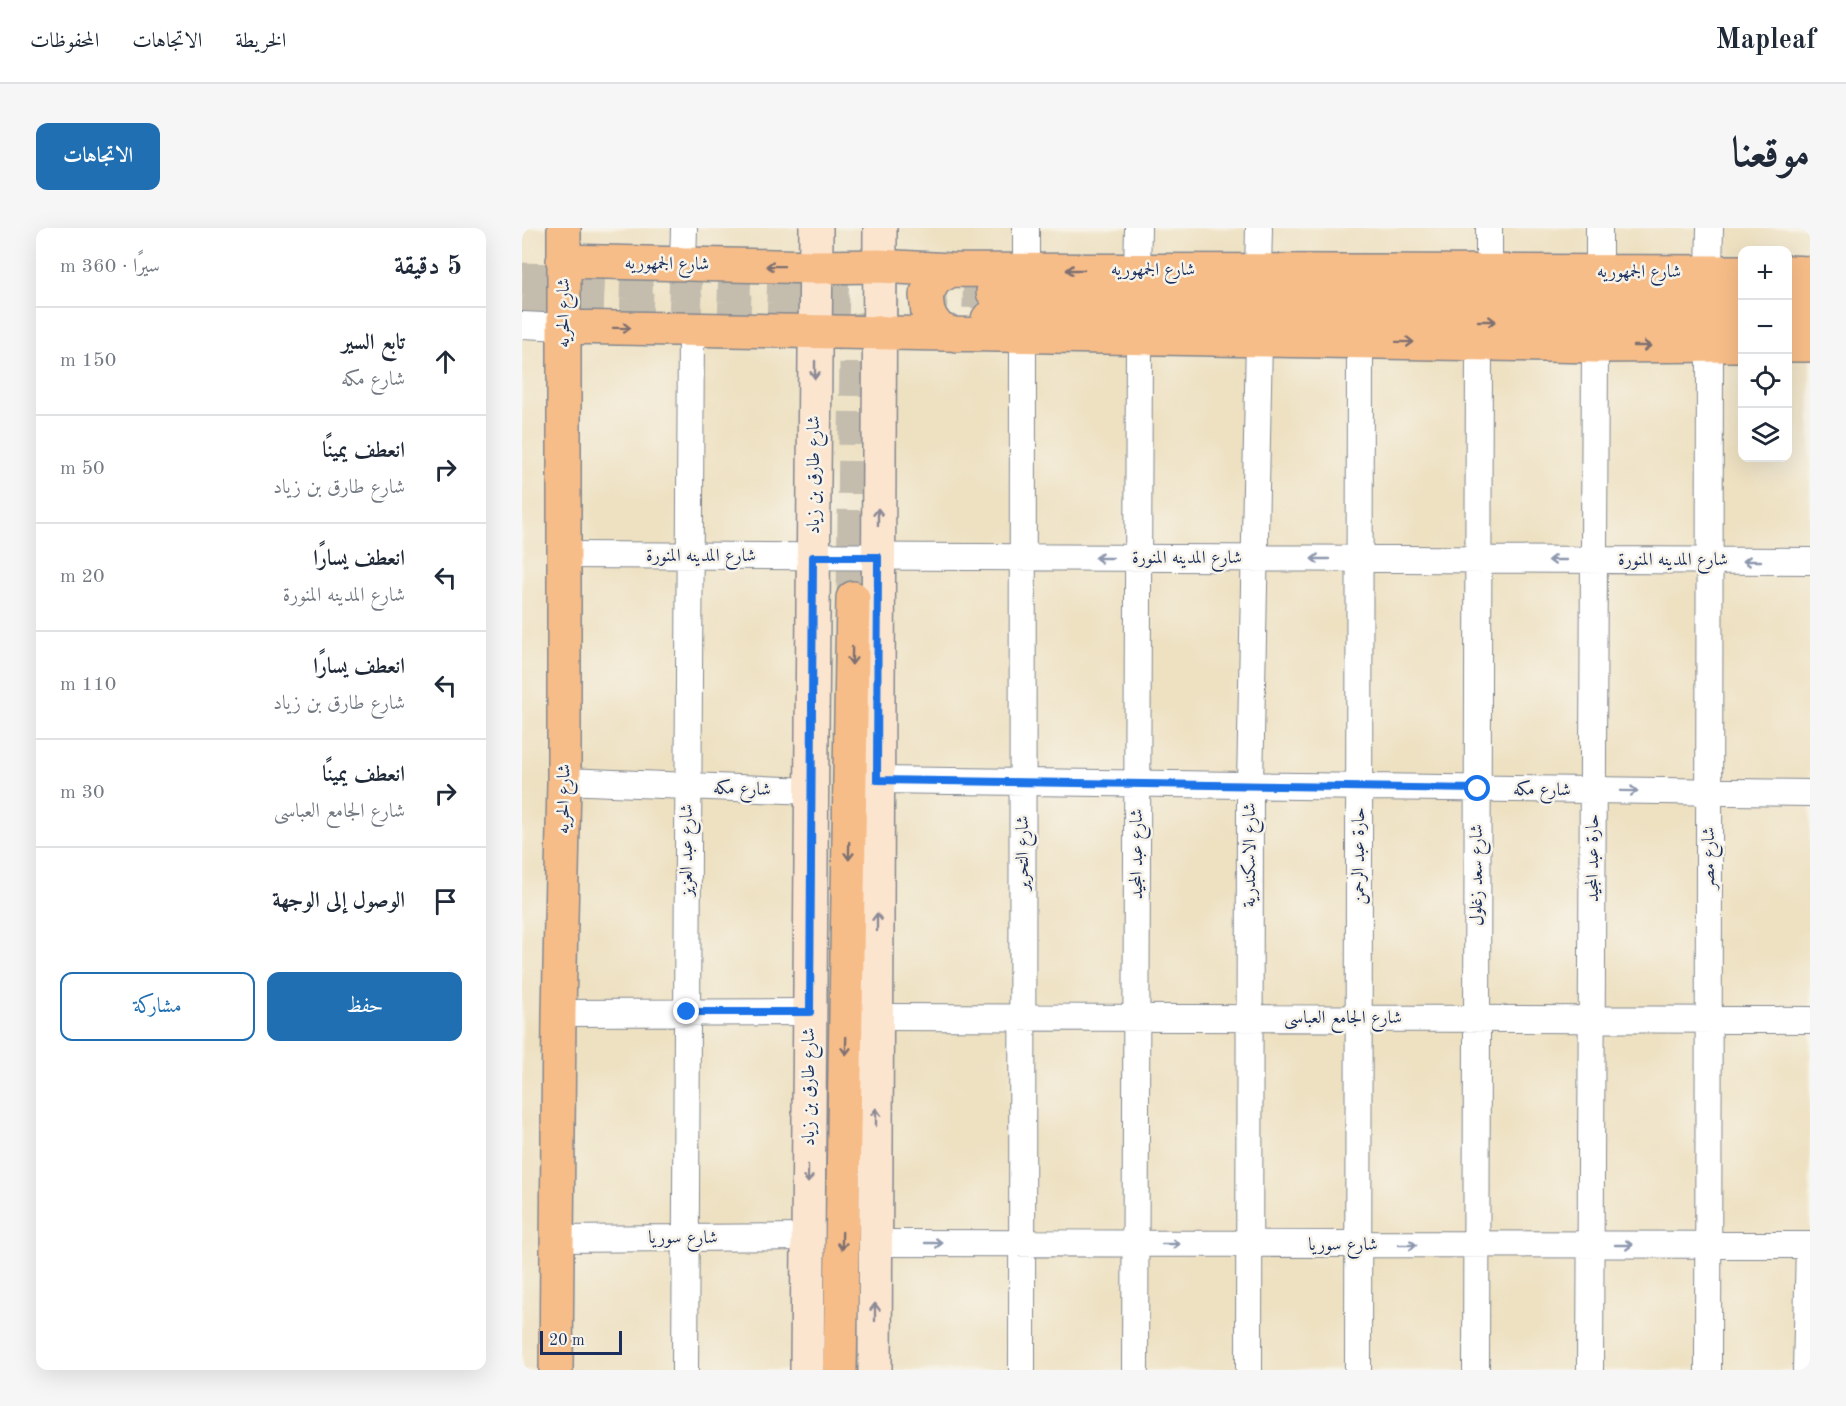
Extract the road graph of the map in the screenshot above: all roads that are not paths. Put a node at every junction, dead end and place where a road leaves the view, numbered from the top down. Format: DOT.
graph roads {
  1 [pos="564,228"];
  2 [pos="684,228"];
  3 [pos="816,228"];
  4 [pos="880,228"];
  5 [pos="1026,228"];
  6 [pos="1138,228"];
  7 [pos="1259,228"];
  8 [pos="1489,228"];
  9 [pos="1599,228"];
  10 [pos="1710,228"];
  11 [pos="563,261"];
  12 [pos="683,264"];
  13 [pos="879,266"];
  14 [pos="816,267"];
  15 [pos="951,270"];
  16 [pos="1026,270"];
  17 [pos="1137,270"];
  18 [pos="1258,271"];
  19 [pos="1489,271"];
  20 [pos="1599,272"];
  21 [pos="1709,272"];
  22 [pos="1738,272"];
  23 [pos="1792,273"];
  24 [pos="1810,273"];
  25 [pos="1738,289"];
  26 [pos="1792,289"];
  27 [pos="1810,289"];
  28 [pos="1738,322"];
  29 [pos="1792,322"];
  30 [pos="1810,322"];
  31 [pos="522,325"];
  32 [pos="564,327"];
  33 [pos="691,329"];
  34 [pos="815,332"];
  35 [pos="879,333"];
  36 [pos="956,335"];
  37 [pos="1023,335"];
  38 [pos="1139,338"];
  39 [pos="1259,339"];
  40 [pos="1360,341"];
  41 [pos="1479,344"];
  42 [pos="1710,345"];
  43 [pos="1738,345"];
  44 [pos="1792,345"];
  45 [pos="1810,345"];
  46 [pos="1595,346"];
  47 [pos="565,555"];
  48 [pos="688,556"];
  49 [pos="813,557"];
  50 [pos="878,557"];
  51 [pos="1023,557"];
  52 [pos="1138,558"];
  53 [pos="1255,558"];
  54 [pos="1359,559"];
  55 [pos="1478,559"];
  56 [pos="1594,560"];
  57 [pos="1710,560"];
  58 [pos="1810,561"];
  59 [pos="853,598"];
  60 [pos="877,780"];
  61 [pos="564,781"];
  62 [pos="1023,782"];
  63 [pos="1137,784"];
  64 [pos="1250,785"];
  65 [pos="688,786"];
  66 [pos="1359,787"];
  67 [pos="1478,789"];
  68 [pos="1593,790"];
  69 [pos="811,791"];
  70 [pos="1709,792"];
  71 [pos="1810,793"];
  72 [pos="687,1012"];
  73 [pos="810,1012"];
  74 [pos="558,1013"];
  75 [pos="876,1017"];
  76 [pos="1023,1017"];
  77 [pos="1136,1018"];
  78 [pos="1249,1018"];
  79 [pos="1358,1018"];
  80 [pos="1477,1019"];
  81 [pos="1592,1019"];
  82 [pos="1709,1019"];
  83 [pos="1810,1020"];
  84 [pos="808,1237"];
  85 [pos="686,1238"];
  86 [pos="557,1239"];
  87 [pos="876,1243"];
  88 [pos="1023,1244"];
  89 [pos="1136,1244"];
  90 [pos="1249,1244"];
  91 [pos="1358,1245"];
  92 [pos="1476,1245"];
  93 [pos="1591,1245"];
  94 [pos="1709,1245"];
  95 [pos="1810,1245"];
  96 [pos="556,1370"];
  97 [pos="685,1370"];
  98 [pos="807,1370"];
  99 [pos="840,1370"];
  100 [pos="875,1370"];
  101 [pos="1022,1370"];
  102 [pos="1135,1370"];
  103 [pos="1249,1370"];
  104 [pos="1358,1370"];
  105 [pos="1476,1370"];
  106 [pos="1590,1370"];
  107 [pos="1708,1370"];
  108 [pos="1806,1370"];
  1 -- 11 [label="main road, شارع الحريه"];
  2 -- 12 [label="street"];
  3 -- 14 [label="street, شارع طارق بن زياد"];
  4 -- 13 [label="street"];
  5 -- 16 [label="street"];
  6 -- 17 [label="street"];
  7 -- 18 [label="street"];
  8 -- 19 [label="street"];
  9 -- 20 [label="street"];
  10 -- 21 [label="street"];
  11 -- 12 [label="main road, شارع الجمهوريه"];
  11 -- 32 [label="main road, شارع الحريه"];
  14 -- 12 [label="main road, شارع الجمهوريه, one-way"];
  13 -- 14 [label="main road, شارع الجمهوريه"];
  13 -- 15 [label="main road, شارع الجمهوريه"];
  13 -- 35 [label="street"];
  14 -- 34 [label="street, شارع طارق بن زياد"];
  15 -- 16 [label="main road, شارع الجمهوريه"];
  15 -- 36 [label="main road"];
  17 -- 16 [label="main road, شارع الجمهوريه, one-way"];
  17 -- 18 [label="main road, شارع الجمهوريه"];
  18 -- 19 [label="main road, شارع الجمهوريه"];
  19 -- 20 [label="main road, شارع الجمهوريه"];
  20 -- 21 [label="main road, شارع الجمهوريه"];
  21 -- 22 [label="main road, شارع الجمهوريه"];
  23 -- 24 [label="main road"];
  25 -- 28 [label="main road, شارع الجمهوريه, one-way"];
  26 -- 27 [label="main road"];
  29 -- 30 [label="main road"];
  31 -- 32 [label="street"];
  32 -- 33 [label="main road, one-way"];
  32 -- 47 [label="main road, شارع الحريه"];
  33 -- 34 [label="main road"];
  33 -- 48 [label="street, شارع عبد العزيز"];
  34 -- 35 [label="main road"];
  34 -- 49 [label="street, شارع طارق بن زياد, one-way"];
  35 -- 36 [label="main road"];
  50 -- 35 [label="street, one-way"];
  36 -- 37 [label="main road"];
  37 -- 38 [label="main road"];
  37 -- 51 [label="street, شارع التحرير"];
  38 -- 39 [label="main road"];
  38 -- 52 [label="street, شارع عبد المجيد"];
  39 -- 40 [label="main road"];
  39 -- 53 [label="street, شارع الاسكندرية"];
  40 -- 41 [label="main road, one-way"];
  40 -- 54 [label="street, حارة عبد الرحمن"];
  41 -- 46 [label="main road"];
  41 -- 55 [label="street, شارع سعد زغلول"];
  42 -- 43 [label="main road"];
  46 -- 42 [label="main road, one-way"];
  42 -- 57 [label="street, شارع مصر"];
  44 -- 45 [label="main road"];
  46 -- 56 [label="street, حارة عبد المجيد"];
  47 -- 48 [label="street, شارع المدينه المنورة"];
  47 -- 61 [label="main road, شارع الحريه"];
  48 -- 49 [label="street, شارع المدينه المنورة"];
  48 -- 65 [label="street, شارع عبد العزيز"];
  49 -- 50 [label="street, شارع المدينه المنورة"];
  49 -- 69 [label="street, شارع طارق بن زياد"];
  50 -- 51 [label="street, شارع المدينه المنورة"];
  50 -- 60 [label="street"];
  52 -- 51 [label="street, شارع المدينه المنورة, one-way"];
  51 -- 62 [label="street, شارع التحرير"];
  52 -- 53 [label="street, شارع المدينه المنورة"];
  52 -- 63 [label="street, شارع عبد المجيد"];
  54 -- 53 [label="street, شارع المدينه المنورة, one-way"];
  53 -- 64 [label="street, شارع الاسكندرية"];
  54 -- 55 [label="street, شارع المدينه المنورة"];
  54 -- 66 [label="street, حارة عبد الرحمن"];
  56 -- 55 [label="street, شارع المدينه المنورة, one-way"];
  55 -- 67 [label="street, شارع سعد زغلول"];
  56 -- 57 [label="street, شارع المدينه المنورة"];
  56 -- 68 [label="street, حارة عبد المجيد"];
  58 -- 57 [label="street, شارع المدينه المنورة, one-way"];
  57 -- 70 [label="street, شارع مصر"];
  59 -- 99 [label="main road, one-way"];
  60 -- 62 [label="street, شارع مكه"];
  75 -- 60 [label="street, one-way"];
  61 -- 65 [label="street, شارع مكه"];
  61 -- 74 [label="main road, شارع الحريه"];
  62 -- 63 [label="street, شارع مكه"];
  62 -- 76 [label="street, شارع التحرير"];
  63 -- 64 [label="street, شارع مكه"];
  63 -- 77 [label="street, شارع عبد المجيد"];
  64 -- 66 [label="street, شارع مكه"];
  64 -- 78 [label="street, شارع الاسكندرية"];
  65 -- 69 [label="street, شارع مكه"];
  65 -- 72 [label="street, شارع عبد العزيز"];
  66 -- 67 [label="street, شارع مكه"];
  66 -- 79 [label="street, حارة عبد الرحمن"];
  67 -- 68 [label="street, شارع مكه"];
  67 -- 80 [label="street, شارع سعد زغلول"];
  68 -- 70 [label="street, شارع مكه, one-way"];
  68 -- 81 [label="street, حارة عبد المجيد"];
  69 -- 73 [label="street, شارع طارق بن زياد"];
  70 -- 71 [label="street, شارع مكه"];
  70 -- 82 [label="street, شارع مصر"];
  72 -- 73 [label="street"];
  72 -- 74 [label="street"];
  72 -- 85 [label="street, شارع عبد العزيز"];
  73 -- 84 [label="street, شارع طارق بن زياد, one-way"];
  74 -- 86 [label="main road, شارع الحريه"];
  75 -- 76 [label="street, شارع الجامع العباسى"];
  87 -- 75 [label="street, one-way"];
  76 -- 77 [label="street, شارع الجامع العباسى"];
  76 -- 88 [label="street, شارع التحرير"];
  77 -- 78 [label="street, شارع الجامع العباسى"];
  77 -- 89 [label="street, شارع عبد المجيد"];
  78 -- 79 [label="street, شارع الجامع العباسى"];
  78 -- 90 [label="street, شارع الاسكندرية"];
  79 -- 80 [label="street, شارع الجامع العباسى"];
  79 -- 91 [label="street, حارة عبد الرحمن"];
  80 -- 81 [label="street, شارع الجامع العباسى"];
  80 -- 92 [label="street, شارع سعد زغلول"];
  81 -- 82 [label="street, شارع الجامع العباسى"];
  81 -- 93 [label="street, حارة عبد المجيد"];
  82 -- 83 [label="street, شارع الجامع العباسى"];
  82 -- 94 [label="street, شارع مصر"];
  84 -- 85 [label="street, شارع سوريا"];
  84 -- 98 [label="street, شارع طارق بن زياد"];
  85 -- 86 [label="street, شارع سوريا"];
  85 -- 97 [label="street, شارع عبد العزيز"];
  86 -- 96 [label="main road, شارع الحريه"];
  87 -- 88 [label="street, شارع سوريا, one-way"];
  100 -- 87 [label="street, one-way"];
  88 -- 89 [label="street, شارع سوريا"];
  88 -- 101 [label="street, شارع التحرير"];
  89 -- 90 [label="street, شارع سوريا, one-way"];
  89 -- 102 [label="street, شارع عبد المجيد"];
  90 -- 91 [label="street, شارع سوريا"];
  90 -- 103 [label="street, شارع الاسكندرية"];
  91 -- 92 [label="street, شارع سوريا, one-way"];
  91 -- 104 [label="street, حارة عبد الرحمن"];
  92 -- 93 [label="street, شارع سوريا"];
  92 -- 105 [label="street, شارع سعد زغلول"];
  93 -- 94 [label="street, شارع سوريا, one-way"];
  93 -- 106 [label="street, حارة عبد المجيد"];
  94 -- 95 [label="street, شارع سوريا"];
  94 -- 107 [label="street, شارع مصر"];
  95 -- 108 [label="street"];
}
